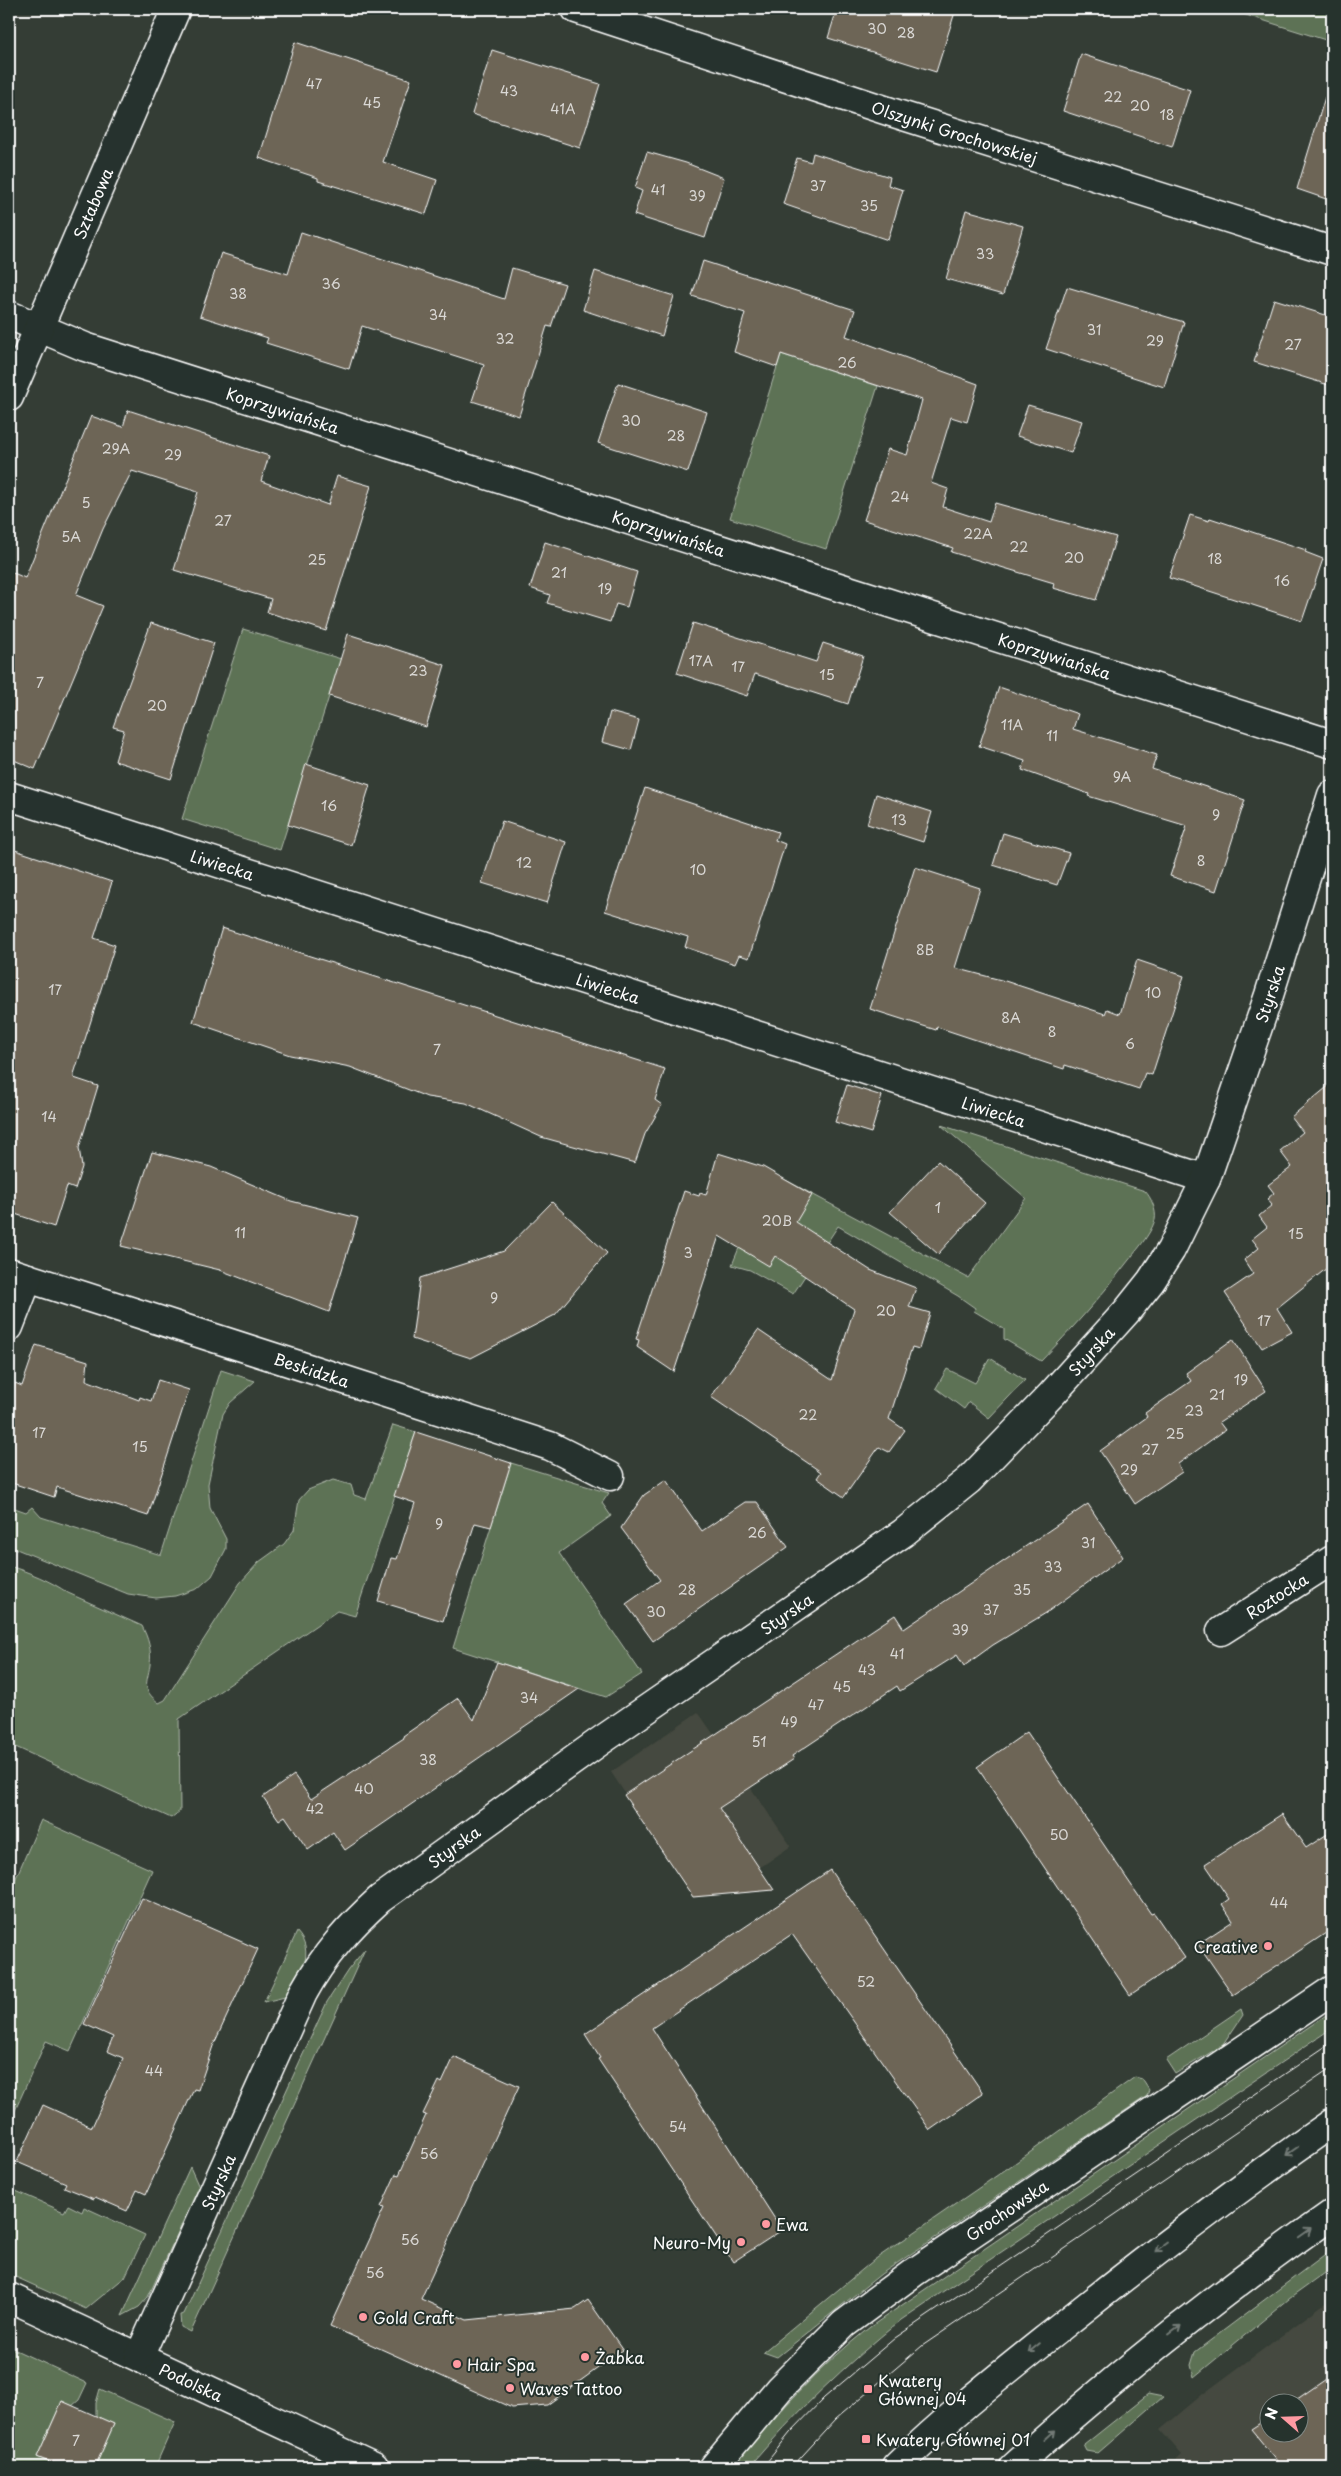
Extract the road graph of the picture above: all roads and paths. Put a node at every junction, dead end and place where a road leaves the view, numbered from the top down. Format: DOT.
graph roads {
  1 [pos="176,9"];
  2 [pos="576,9"];
  3 [pos="1332,251"];
  4 [pos="9,315"];
  5 [pos="39,327"];
  6 [pos="9,397"];
  7 [pos="1332,744"];
  8 [pos="9,796"];
  9 [pos="1332,796"];
  10 [pos="1206,1179"];
  11 [pos="18,1275"];
  12 [pos="9,1327"];
  13 [pos="610,1476"];
  14 [pos="1332,1560"];
  15 [pos="1221,1631"];
  16 [pos="1332,1990"];
  17 [pos="1332,2123"];
  18 [pos="1332,2214"];
  19 [pos="9,2297"];
  20 [pos="139,2357"];
  21 [pos="374,2467"];
  22 [pos="714,2467"];
  23 [pos="896,2467"];
  24 [pos="1014,2467"];
  1 -- 5 [label="street, Sztabowa"];
  2 -- 3 [label="street, Olszynki Grochowskiej"];
  4 -- 5 [label="street, Koprzywiańska"];
  5 -- 6 [label="street, Sztabowa"];
  5 -- 7 [label="street, Koprzywiańska"];
  8 -- 10 [label="street, Liwiecka"];
  9 -- 10 [label="street, Styrska"];
  10 -- 20 [label="street, Styrska"];
  11 -- 12 [label="street"];
  11 -- 13 [label="street, Beskidzka"];
  14 -- 15 [label="street, Roztocka"];
  16 -- 22 [label="street, Grochowska"];
  17 -- 23 [label="street, one-way"];
  24 -- 18 [label="street, one-way"];
  19 -- 20 [label="street, Podolska"];
  20 -- 21 [label="street, Podolska"];
}
